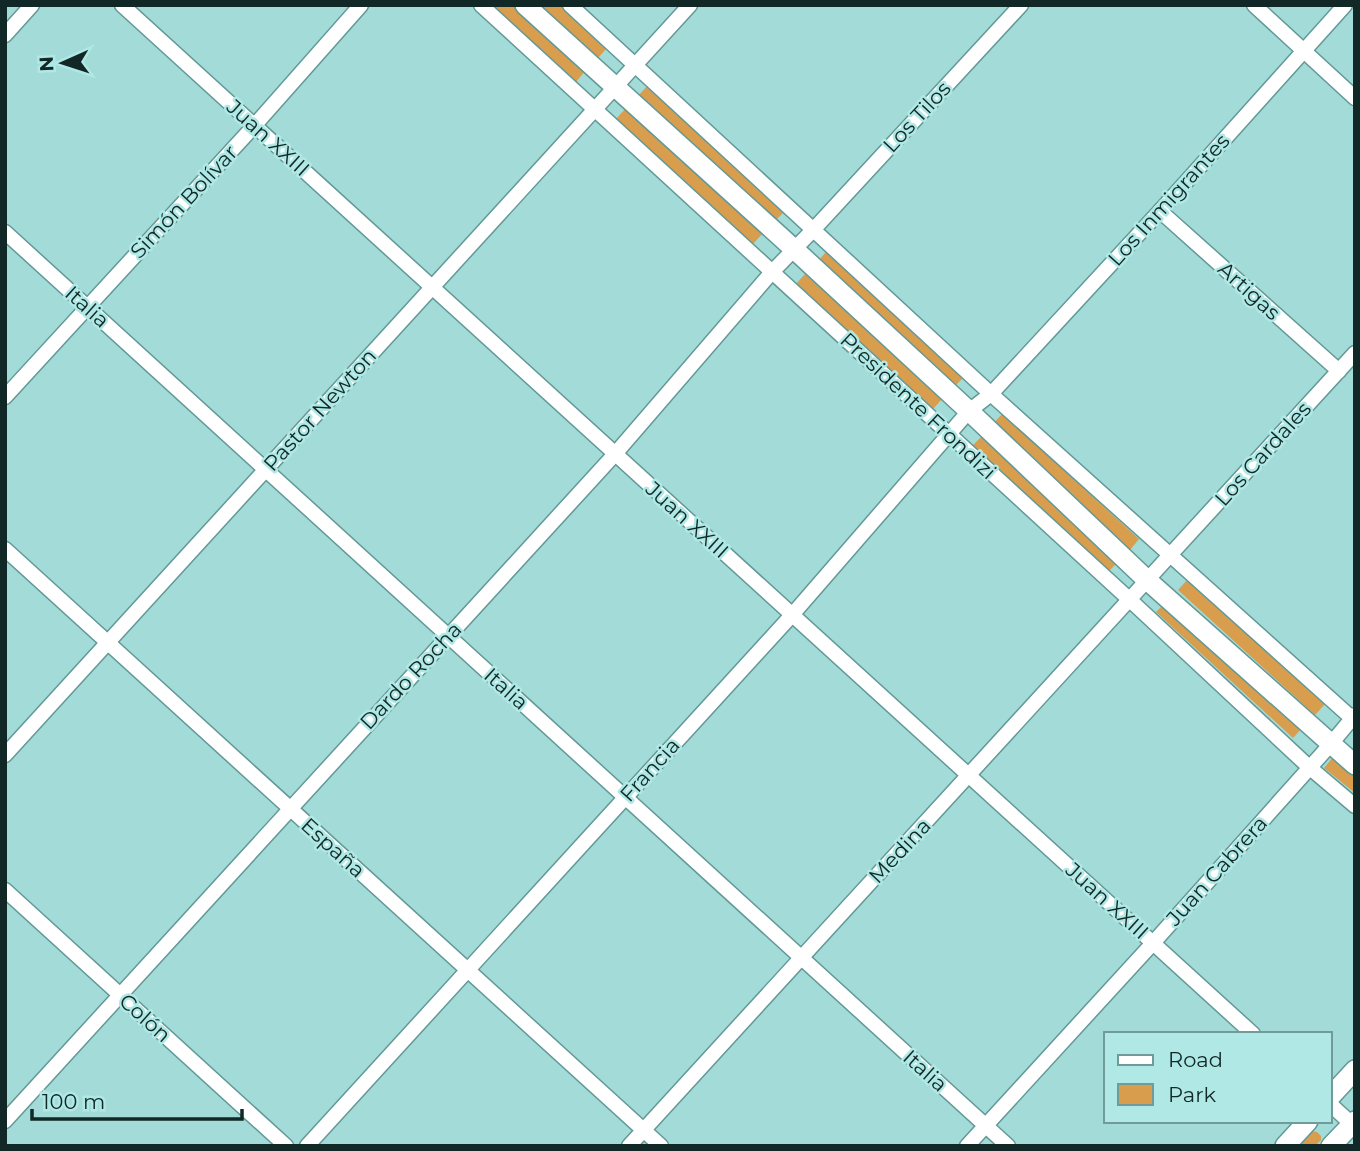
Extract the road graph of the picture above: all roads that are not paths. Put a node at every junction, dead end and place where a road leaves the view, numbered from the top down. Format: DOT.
graph roads {
  1 [pos="32,5"];
  2 [pos="122,5"];
  3 [pos="361,5"];
  4 [pos="481,5"];
  5 [pos="525,5"];
  6 [pos="570,5"];
  7 [pos="691,5"];
  8 [pos="1021,5"];
  9 [pos="1254,5"];
  10 [pos="1345,5"];
  11 [pos="5,35"];
  12 [pos="1304,51"];
  13 [pos="636,65"];
  14 [pos="615,86"];
  15 [pos="1355,98"];
  16 [pos="595,108"];
  17 [pos="254,126"];
  18 [pos="1160,211"];
  19 [pos="814,229"];
  20 [pos="5,232"];
  21 [pos="794,249"];
  22 [pos="772,272"];
  23 [pos="432,288"];
  24 [pos="88,307"];
  25 [pos="1355,353"];
  26 [pos="1339,371"];
  27 [pos="992,394"];
  28 [pos="5,397"];
  29 [pos="969,411"];
  30 [pos="949,435"];
  31 [pos="615,454"];
  32 [pos="266,469"];
  33 [pos="5,550"];
  34 [pos="1170,555"];
  35 [pos="1147,580"];
  36 [pos="1130,600"];
  37 [pos="792,615"];
  38 [pos="448,636"];
  39 [pos="107,642"];
  40 [pos="1354,718"];
  41 [pos="1330,745"];
  42 [pos="5,755"];
  43 [pos="1355,765"];
  44 [pos="1310,767"];
  45 [pos="969,776"];
  46 [pos="625,797"];
  47 [pos="1355,806"];
  48 [pos="290,808"];
  49 [pos="5,890"];
  50 [pos="1153,943"];
  51 [pos="802,958"];
  52 [pos="467,970"];
  53 [pos="121,995"];
  54 [pos="1251,1032"];
  55 [pos="1355,1069"];
  56 [pos="1332,1095"];
  57 [pos="1332,1106"];
  58 [pos="5,1121"];
  59 [pos="1306,1123"];
  60 [pos="1354,1124"];
  61 [pos="985,1126"];
  62 [pos="644,1130"];
  63 [pos="286,1146"];
  64 [pos="307,1146"];
  65 [pos="629,1146"];
  66 [pos="661,1146"];
  67 [pos="967,1146"];
  68 [pos="1007,1146"];
  69 [pos="1285,1146"];
  70 [pos="1331,1146"];
  1 -- 11 [label="street"];
  2 -- 17 [label="street, Juan XXIII"];
  3 -- 17 [label="street, Simón Bolívar"];
  4 -- 16 [label="street, Presidente Frondizi"];
  5 -- 14 [label="main road, Presidente Frondizi"];
  6 -- 13 [label="street"];
  7 -- 13 [label="street, Pastor Newton"];
  8 -- 19 [label="street, Los Tilos"];
  9 -- 12 [label="street"];
  10 -- 12 [label="street, Los Inmigrantes"];
  12 -- 15 [label="street"];
  12 -- 18 [label="street, Los Inmigrantes"];
  13 -- 14 [label="street, Pastor Newton"];
  13 -- 19 [label="street"];
  14 -- 16 [label="street, Pastor Newton"];
  14 -- 21 [label="main road, Presidente Frondizi"];
  16 -- 22 [label="street, Presidente Frondizi"];
  16 -- 23 [label="street, Pastor Newton"];
  17 -- 23 [label="street, Juan XXIII"];
  17 -- 24 [label="street, Simón Bolívar"];
  18 -- 26 [label="street, Artigas"];
  18 -- 27 [label="street, Los Inmigrantes"];
  19 -- 21 [label="street, Dardo Rocha"];
  19 -- 27 [label="street"];
  20 -- 24 [label="street, Italia"];
  21 -- 22 [label="street, Dardo Rocha"];
  21 -- 29 [label="main road, Presidente Frondizi"];
  22 -- 30 [label="street, Presidente Frondizi"];
  22 -- 31 [label="street, Dardo Rocha"];
  23 -- 31 [label="street, Juan XXIII"];
  23 -- 32 [label="street, Pastor Newton"];
  24 -- 28 [label="street, Simón Bolívar"];
  24 -- 32 [label="street, Italia"];
  25 -- 26 [label="street, Los Cardales"];
  26 -- 34 [label="street, Los Cardales"];
  27 -- 29 [label="street, Francia"];
  27 -- 34 [label="street"];
  29 -- 30 [label="street, Francia"];
  29 -- 35 [label="main road, Presidente Frondizi"];
  30 -- 36 [label="street, Presidente Frondizi"];
  30 -- 37 [label="street, Francia"];
  31 -- 37 [label="street, Juan XXIII"];
  31 -- 38 [label="street, Dardo Rocha"];
  32 -- 38 [label="street, Italia"];
  32 -- 39 [label="street, Pastor Newton"];
  33 -- 39 [label="street, España"];
  34 -- 35 [label="street, Medina"];
  34 -- 40 [label="street"];
  35 -- 36 [label="street, Medina"];
  35 -- 41 [label="main road, Presidente Frondizi"];
  36 -- 44 [label="street, Presidente Frondizi"];
  36 -- 45 [label="street, Medina"];
  37 -- 45 [label="street, Juan XXIII"];
  37 -- 46 [label="street, Francia"];
  38 -- 46 [label="street, Italia"];
  38 -- 48 [label="street, Dardo Rocha"];
  39 -- 42 [label="street, Pastor Newton"];
  39 -- 48 [label="street, España"];
  40 -- 41 [label="street, Juan Cabrera"];
  41 -- 43 [label="main road, Presidente Frondizi"];
  41 -- 44 [label="street, Juan Cabrera"];
  44 -- 47 [label="street, Presidente Frondizi"];
  44 -- 50 [label="street, Juan Cabrera"];
  45 -- 50 [label="street, Juan XXIII"];
  45 -- 51 [label="street, Medina"];
  46 -- 51 [label="street, Italia"];
  46 -- 52 [label="street, Francia"];
  48 -- 52 [label="street, España"];
  48 -- 53 [label="street, Dardo Rocha"];
  49 -- 53 [label="street, Colón"];
  50 -- 54 [label="street, Juan XXIII"];
  50 -- 61 [label="street, Juan Cabrera"];
  51 -- 61 [label="street, Italia"];
  51 -- 62 [label="street, Medina"];
  52 -- 62 [label="street, España"];
  52 -- 64 [label="street, Francia"];
  53 -- 58 [label="street, Dardo Rocha"];
  53 -- 63 [label="street, Colón"];
  55 -- 56 [label="main road"];
  57 -- 60 [label="street"];
  59 -- 69 [label="main road"];
  60 -- 70 [label="main road"];
  61 -- 67 [label="street, Juan Cabrera"];
  61 -- 68 [label="street, Italia"];
  62 -- 65 [label="street, Medina"];
  62 -- 66 [label="street, España"];
}
